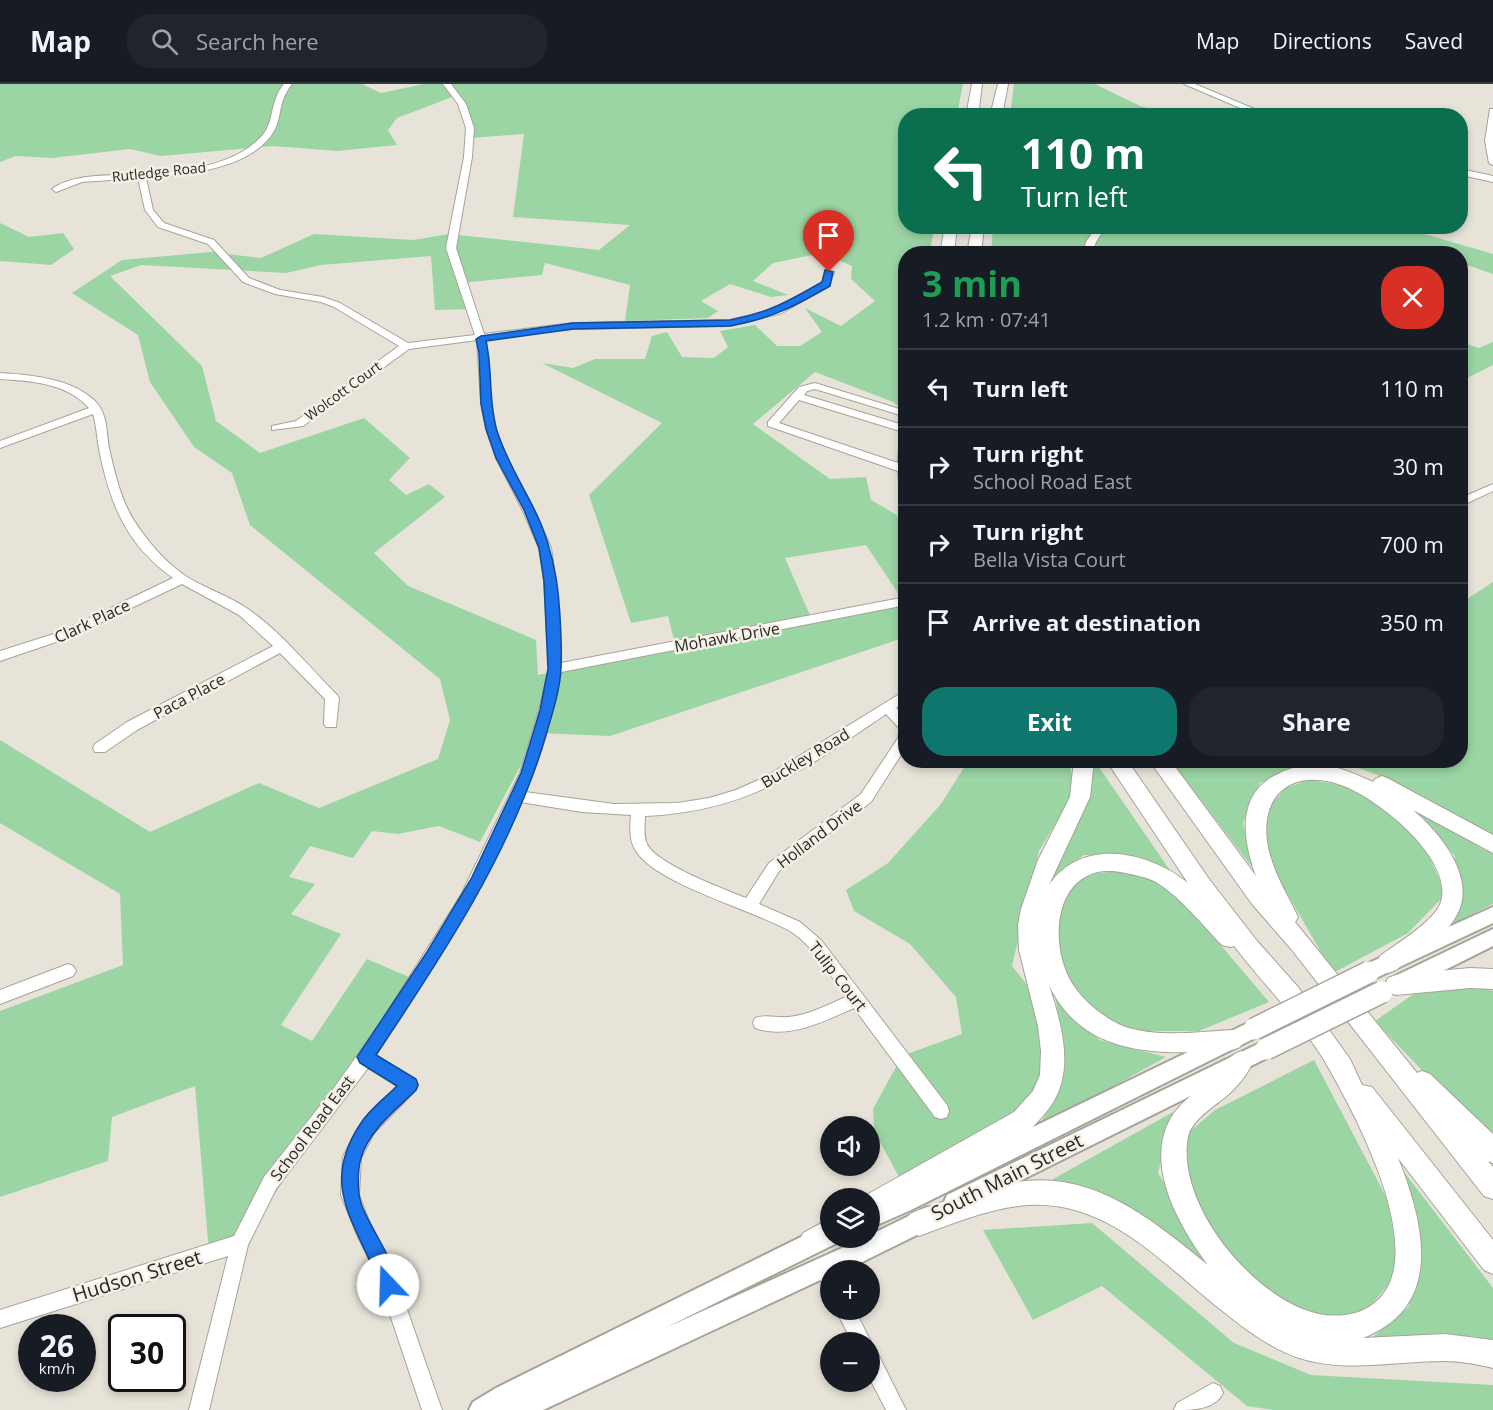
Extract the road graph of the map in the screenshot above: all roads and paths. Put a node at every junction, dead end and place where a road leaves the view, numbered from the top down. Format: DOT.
graph roads {
  1 [pos="288,84"];
  2 [pos="447,84"];
  3 [pos="977,84"];
  4 [pos="1003,84"];
  5 [pos="1188,84"];
  6 [pos="973,108"];
  7 [pos="998,108"];
  8 [pos="1247,108"];
  9 [pos="1493,111"];
  10 [pos="1493,163"];
  11 [pos="1468,174"];
  12 [pos="141,176"];
  13 [pos="1493,179"];
  14 [pos="56,189"];
  15 [pos="829,272"];
  16 [pos="481,339"];
  17 [pos="406,346"];
  18 [pos="0,376"];
  19 [pos="797,396"];
  20 [pos="95,409"];
  21 [pos="898,411"];
  22 [pos="898,427"];
  23 [pos="276,428"];
  24 [pos="0,445"];
  25 [pos="898,467"];
  26 [pos="1493,488"];
  27 [pos="1468,499"];
  28 [pos="182,579"];
  29 [pos="898,601"];
  30 [pos="281,647"];
  31 [pos="0,656"];
  32 [pos="555,669"];
  33 [pos="898,700"];
  34 [pos="887,707"];
  35 [pos="898,717"];
  36 [pos="331,724"];
  37 [pos="99,748"];
  38 [pos="898,748"];
  39 [pos="1084,768"];
  40 [pos="1122,768"];
  41 [pos="1165,768"];
  42 [pos="1346,768"];
  43 [pos="518,796"];
  44 [pos="638,812"];
  45 [pos="1493,845"];
  46 [pos="749,906"];
  47 [pos="1493,915"];
  48 [pos="1493,938"];
  49 [pos="1300,943"];
  50 [pos="1388,963"];
  51 [pos="68,971"];
  52 [pos="1493,979"];
  53 [pos="1389,988"];
  54 [pos="1290,994"];
  55 [pos="0,997"];
  56 [pos="858,1000"];
  57 [pos="761,1023"];
  58 [pos="1377,1039"];
  59 [pos="1236,1051"];
  60 [pos="365,1057"];
  61 [pos="1335,1059"];
  62 [pos="941,1111"];
  63 [pos="1493,1151"];
  64 [pos="1493,1187"];
  65 [pos="880,1201"];
  66 [pos="880,1212"];
  67 [pos="919,1223"];
  68 [pos="820,1239"];
  69 [pos="240,1243"];
  70 [pos="855,1260"];
  71 [pos="1493,1261"];
  72 [pos="820,1279"];
  73 [pos="0,1319"];
  74 [pos="1493,1354"];
  75 [pos="880,1379"];
  76 [pos="1213,1394"];
  77 [pos="199,1410"];
  78 [pos="432,1410"];
  79 [pos="481,1410"];
  80 [pos="517,1410"];
  81 [pos="896,1410"];
  82 [pos="1184,1410"];
  1 -- 12 [label="street, Rutledge Road"];
  2 -- 16 [label="street, School Road East"];
  3 -- 6 [label="highway"];
  4 -- 7 [label="highway"];
  5 -- 8 [label="street"];
  9 -- 10 [label="street"];
  11 -- 13 [label="street"];
  12 -- 14 [label="street, Rutledge Road"];
  12 -- 17 [label="street"];
  15 -- 16 [label="street"];
  16 -- 17 [label="street"];
  16 -- 32 [label="street, School Road East"];
  17 -- 23 [label="street, Wolcott Court"];
  18 -- 20 [label="street"];
  19 -- 21 [label="street"];
  19 -- 22 [label="street"];
  19 -- 25 [label="street"];
  20 -- 24 [label="street"];
  20 -- 28 [label="street"];
  26 -- 27 [label="street"];
  28 -- 30 [label="street"];
  28 -- 31 [label="street, Clark Place"];
  29 -- 32 [label="street, Mohawk Drive"];
  30 -- 36 [label="street"];
  30 -- 37 [label="street, Paca Place"];
  32 -- 43 [label="street, School Road East"];
  33 -- 34 [label="street, Buckley Road"];
  34 -- 35 [label="street, Holland Drive"];
  34 -- 44 [label="street, Buckley Road"];
  38 -- 46 [label="street, Holland Drive"];
  39 -- 65 [label="highway"];
  40 -- 54 [label="highway"];
  41 -- 49 [label="highway"];
  42 -- 45 [label="highway"];
  43 -- 44 [label="street, Buckley Road"];
  43 -- 60 [label="street, School Road East"];
  44 -- 46 [label="street, Tulip Court"];
  46 -- 56 [label="street, Tulip Court"];
  47 -- 50 [label="main road, South Main Street"];
  48 -- 53 [label="main road, South Main Street"];
  49 -- 50 [label="highway"];
  49 -- 58 [label="highway"];
  50 -- 59 [label="main road, South Main Street, bridge"];
  51 -- 55 [label="street"];
  52 -- 53 [label="highway"];
  53 -- 59 [label="main road, South Main Street, bridge"];
  54 -- 59 [label="highway"];
  54 -- 61 [label="highway"];
  56 -- 57 [label="street"];
  56 -- 62 [label="street, Tulip Court"];
  58 -- 63 [label="highway"];
  58 -- 64 [label="highway"];
  59 -- 61 [label="highway"];
  59 -- 66 [label="main road, South Main Street"];
  59 -- 67 [label="main road, South Main Street"];
  60 -- 69 [label="street, School Road East"];
  60 -- 78 [label="street"];
  61 -- 71 [label="highway"];
  67 -- 70 [label="main road, South Main Street"];
  67 -- 74 [label="highway"];
  68 -- 79 [label="main road"];
  69 -- 73 [label="street, Hudson Street"];
  69 -- 77 [label="street, School Road East"];
  72 -- 80 [label="main road, South Main Street"];
  75 -- 81 [label="street"];
  76 -- 82 [label="street"];
}
